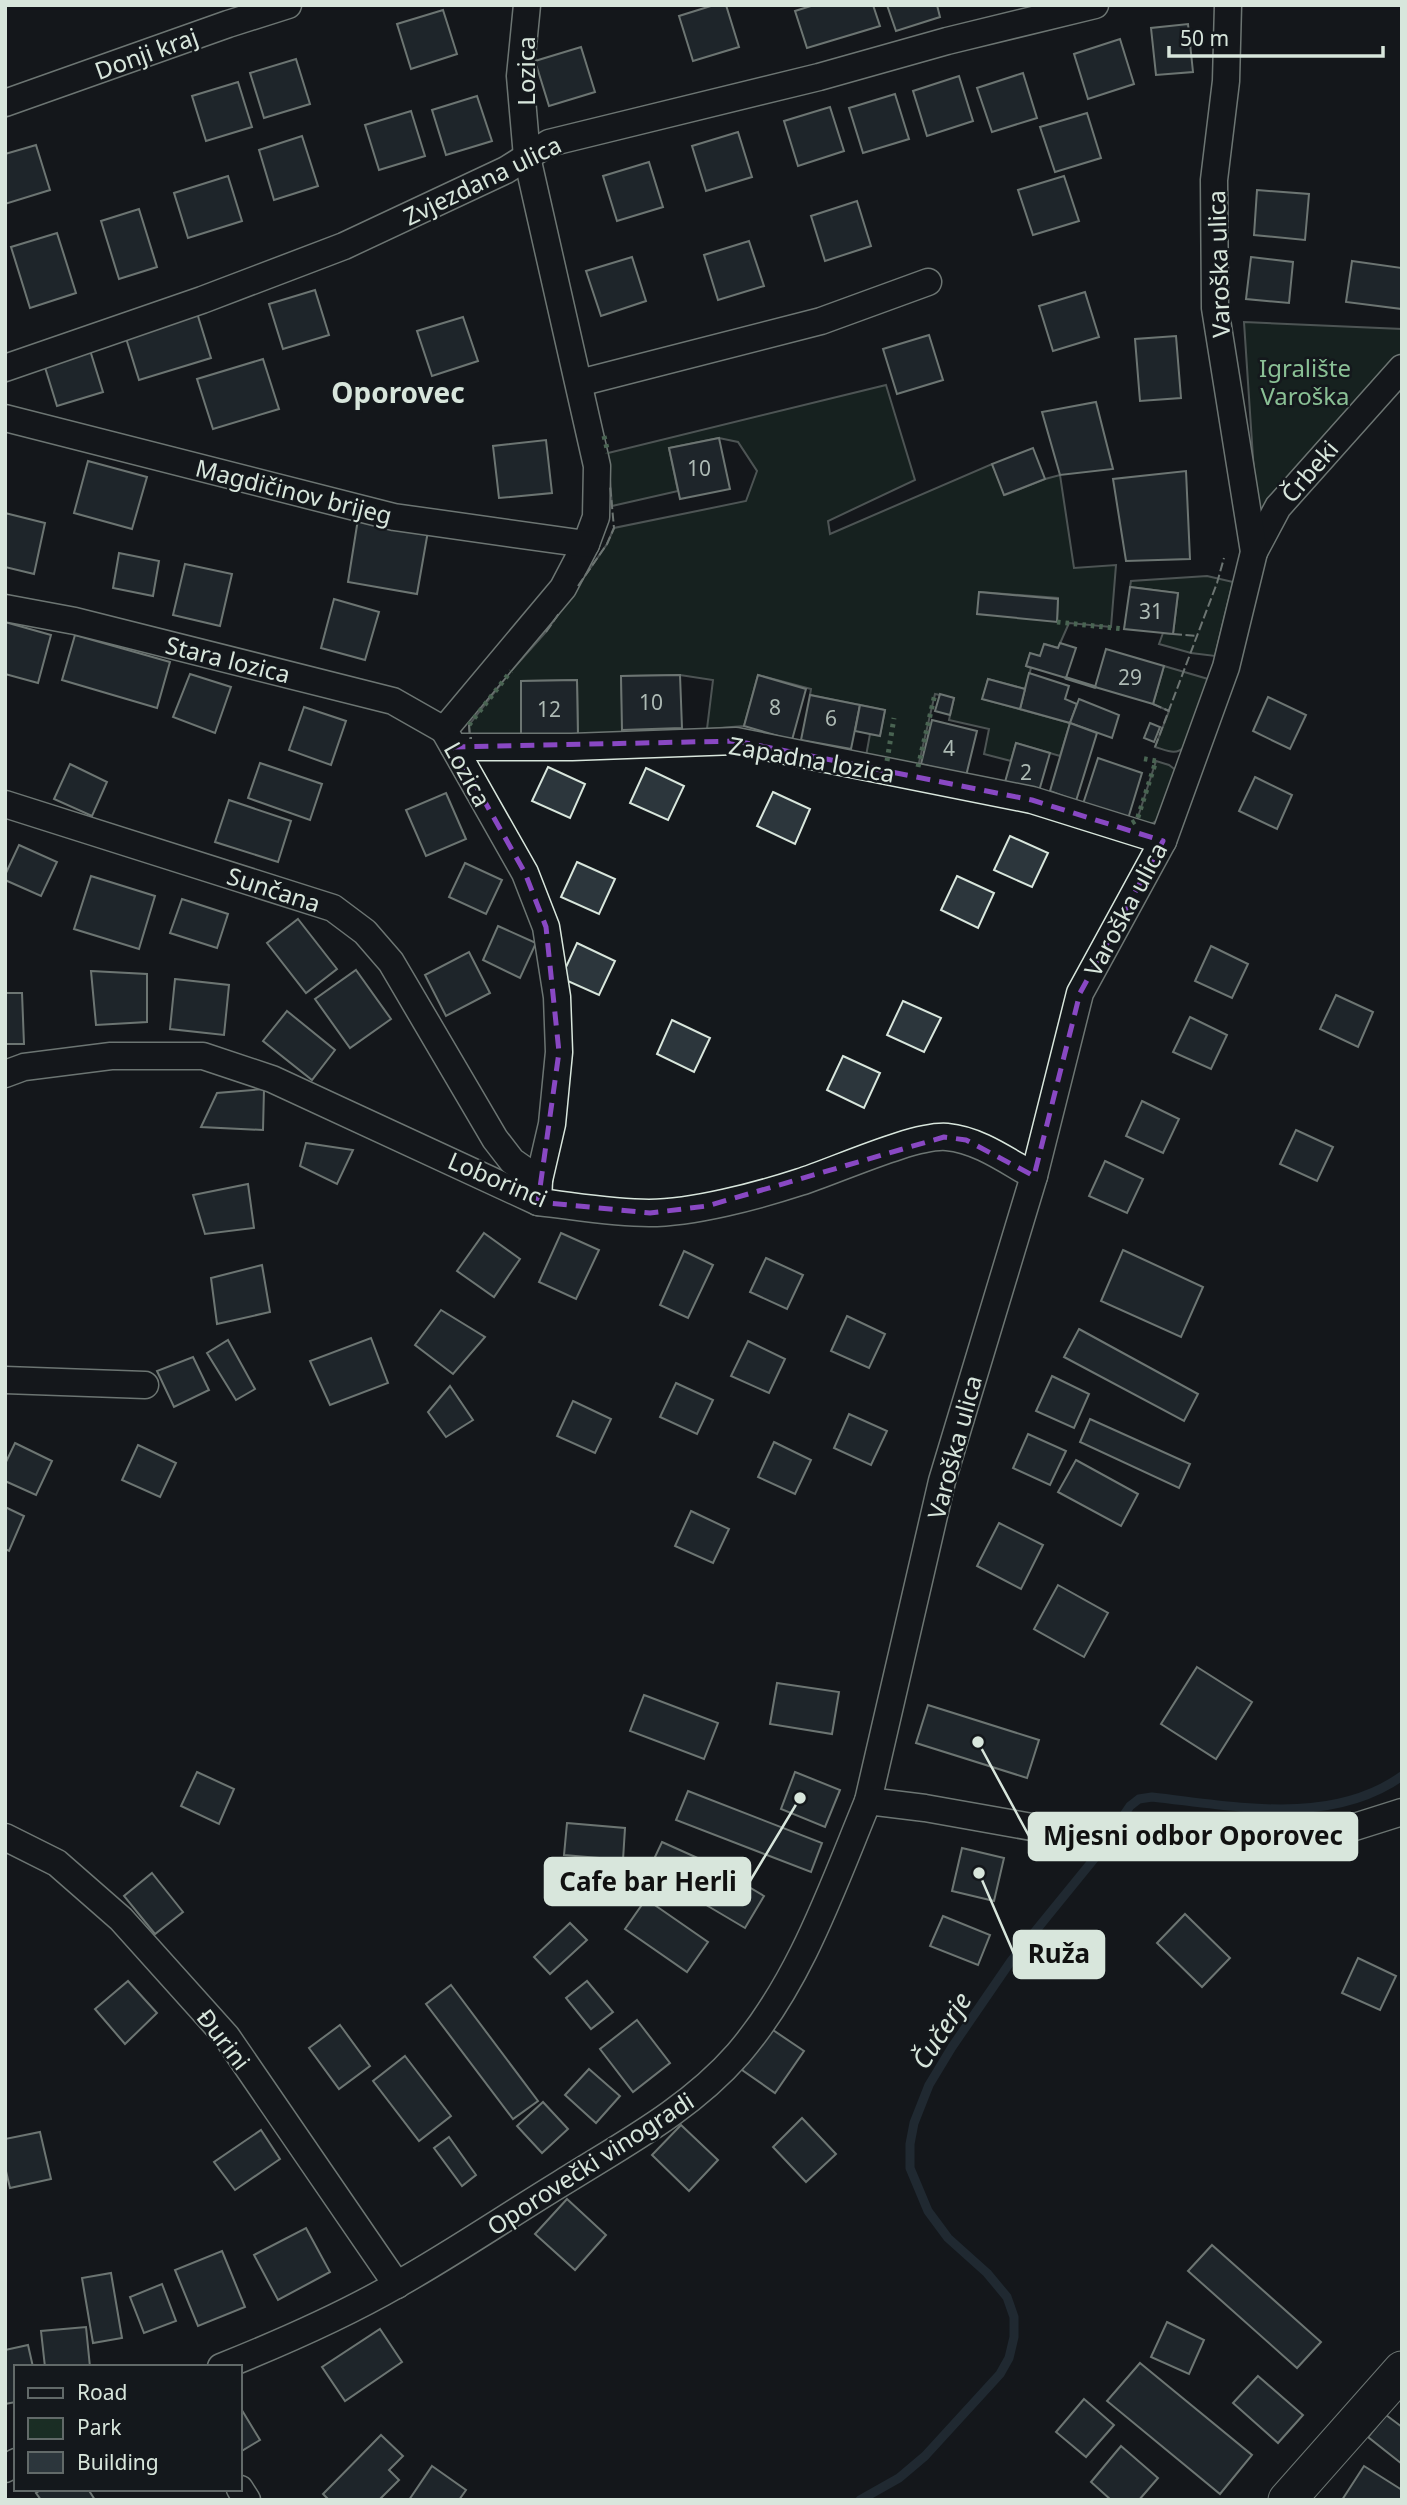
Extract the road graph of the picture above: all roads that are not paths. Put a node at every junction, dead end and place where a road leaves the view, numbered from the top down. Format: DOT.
graph roads {
  1 [pos="288,5"];
  2 [pos="527,5"];
  3 [pos="1095,5"];
  4 [pos="1228,5"];
  5 [pos="5,103"];
  6 [pos="527,157"];
  7 [pos="928,282"];
  8 [pos="1402,368"];
  9 [pos="5,369"];
  10 [pos="579,383"];
  11 [pos="5,418"];
  12 [pos="586,544"];
  13 [pos="1254,552"];
  14 [pos="5,608"];
  15 [pos="449,739"];
  16 [pos="5,804"];
  17 [pos="1163,841"];
  18 [pos="5,1074"];
  19 [pos="1034,1176"];
  20 [pos="538,1191"];
  21 [pos="5,1380"];
  22 [pos="145,1385"];
  23 [pos="868,1801"];
  24 [pos="1402,1812"];
  25 [pos="5,1837"];
  26 [pos="397,2285"];
  27 [pos="225,2365"];
  28 [pos="1402,2370"];
  29 [pos="1287,2500"];
  1 -- 5 [label="street, Donji kraj"];
  2 -- 6 [label="street, Lozica"];
  3 -- 6 [label="street, Zvjezdana ulica"];
  4 -- 13 [label="street, Varoška ulica"];
  6 -- 9 [label="street, Zvjezdana ulica"];
  6 -- 10 [label="street, Lozica"];
  7 -- 10 [label="street"];
  8 -- 13 [label="street, Črbeki"];
  10 -- 12 [label="street, Lozica"];
  11 -- 12 [label="street, Magdičinov brijeg"];
  12 -- 15 [label="street, Lozica"];
  13 -- 17 [label="street, Varoška ulica"];
  14 -- 15 [label="street, Stara lozica"];
  15 -- 17 [label="street, Zapadna lozica"];
  15 -- 20 [label="street, Lozica"];
  16 -- 20 [label="street, Sunčana"];
  17 -- 19 [label="street, Varoška ulica"];
  18 -- 20 [label="street, Loborinci"];
  19 -- 20 [label="street, Loborinci"];
  19 -- 23 [label="street, Varoška ulica"];
  21 -- 22 [label="street"];
  23 -- 24 [label="street"];
  23 -- 26 [label="street, Oporovečki vinogradi"];
  25 -- 26 [label="street, Đurini"];
  26 -- 27 [label="street, Oporovečki vinogradi"];
  28 -- 29 [label="street"];
}
